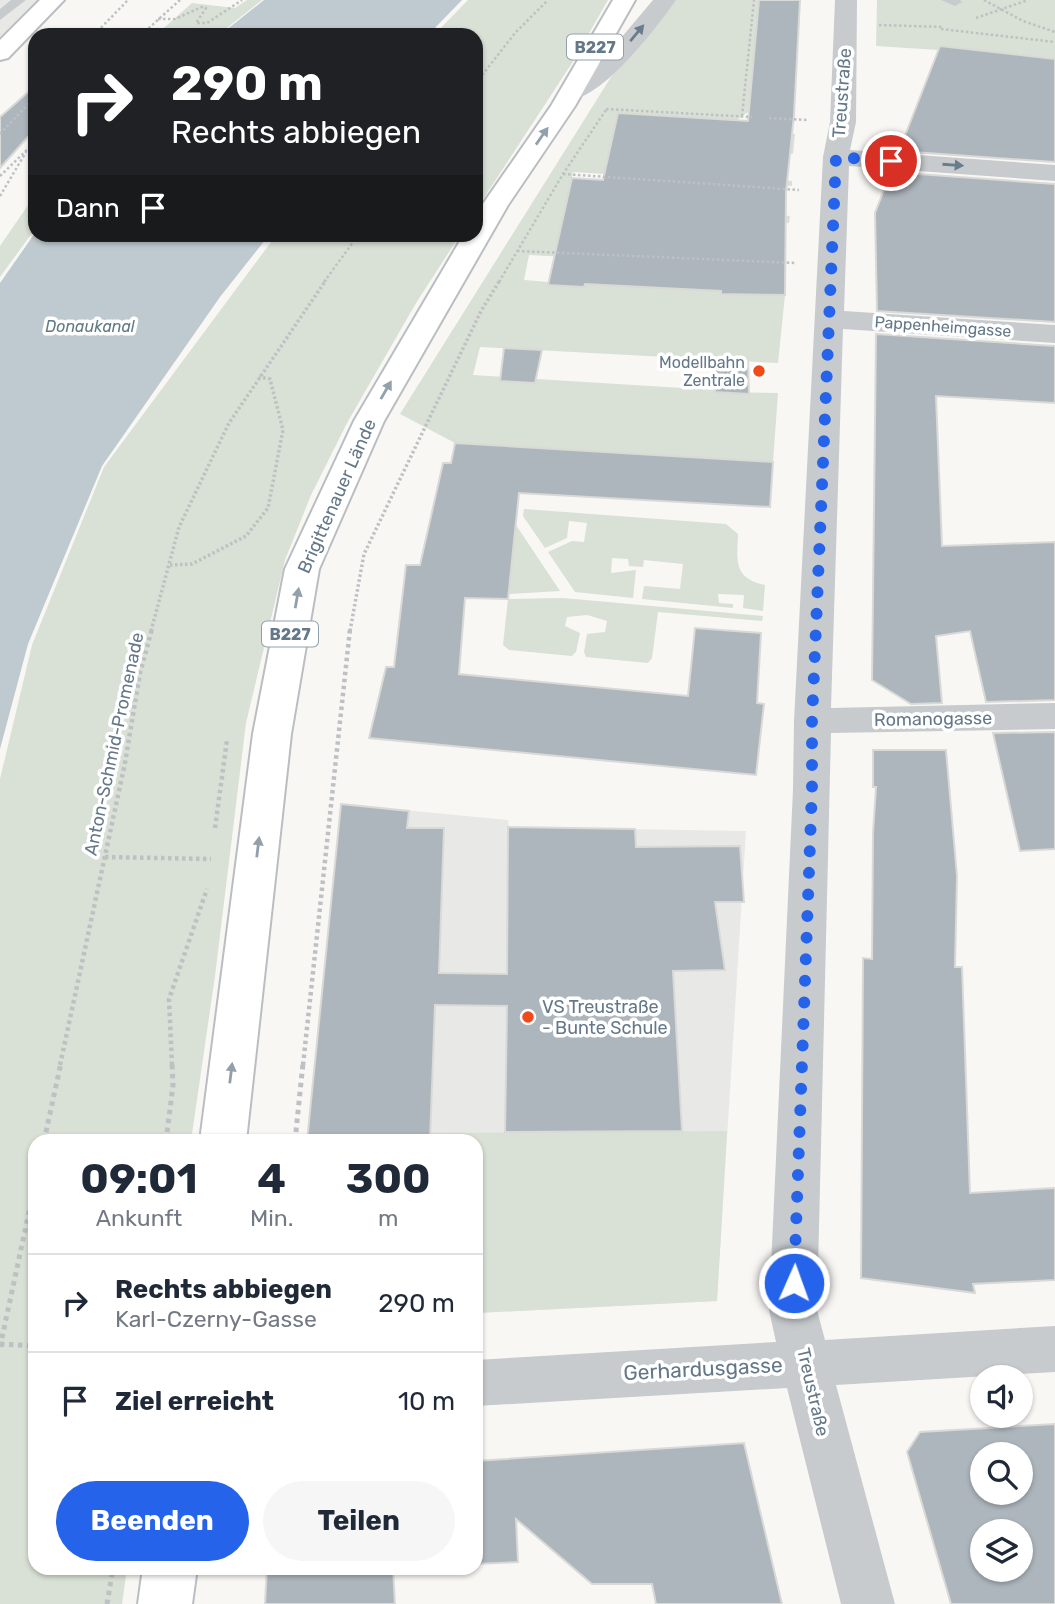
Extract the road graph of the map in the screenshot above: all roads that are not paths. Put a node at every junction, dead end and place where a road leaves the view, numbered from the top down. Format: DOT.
graph roads {
  1 [pos="19,0"];
  2 [pos="53,0"];
  3 [pos="624,0"];
  4 [pos="665,0"];
  5 [pos="846,0"];
  6 [pos="0,16"];
  7 [pos="0,53"];
  8 [pos="566,101"];
  9 [pos="836,157"];
  10 [pos="1055,173"];
  11 [pos="483,226"];
  12 [pos="473,242"];
  13 [pos="831,319"];
  14 [pos="1055,334"];
  15 [pos="1055,716"];
  16 [pos="812,721"];
  17 [pos="224,1134"];
  18 [pos="1055,1349"];
  19 [pos="807,1363"];
  20 [pos="483,1383"];
  21 [pos="169,1575"];
  22 [pos="165,1604"];
  23 [pos="868,1604"];
  1 -- 6 [label="lane"];
  2 -- 7 [label="main road"];
  3 -- 8 [label="main road, Brigittenauer Lände / B227"];
  8 -- 4 [label="street, one-way"];
  5 -- 9 [label="street, Treustraße"];
  11 -- 8 [label="main road, Brigittenauer Lände / B227, one-way"];
  9 -- 10 [label="street, one-way"];
  9 -- 13 [label="street, Treustraße"];
  17 -- 12 [label="main road, Brigittenauer Lände / B227, one-way"];
  13 -- 14 [label="street, Pappenheimgasse"];
  13 -- 16 [label="street, Treustraße"];
  15 -- 16 [label="street, Romanogasse"];
  16 -- 19 [label="street, Treustraße"];
  18 -- 19 [label="street, Gerhardusgasse"];
  19 -- 20 [label="street, Gerhardusgasse"];
  19 -- 23 [label="street, Treustraße"];
  21 -- 22 [label="main road"];
}
